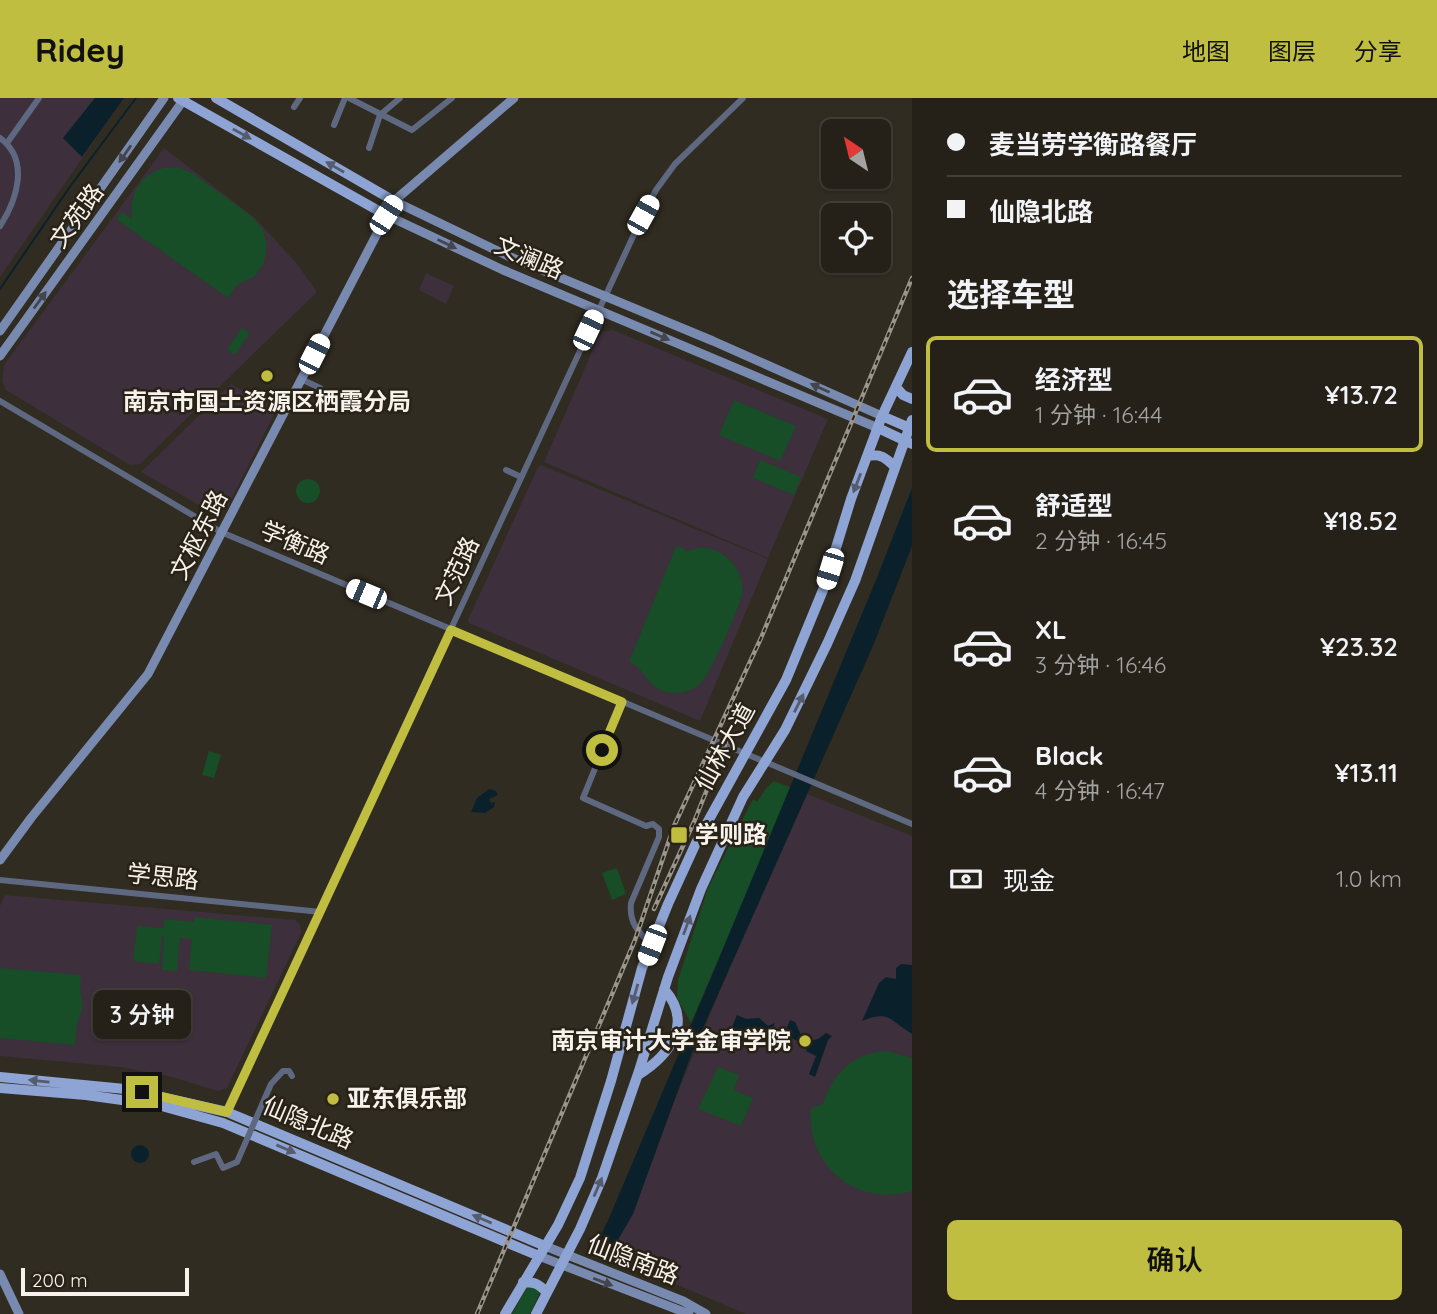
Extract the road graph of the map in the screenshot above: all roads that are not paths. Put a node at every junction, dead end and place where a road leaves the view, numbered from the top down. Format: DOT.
graph roads {
  1 [pos="39,98"];
  2 [pos="164,98"];
  3 [pos="216,98"];
  4 [pos="300,98"];
  5 [pos="347,98"];
  6 [pos="400,98"];
  7 [pos="436,98"];
  8 [pos="452,98"];
  9 [pos="514,98"];
  10 [pos="743,98"];
  11 [pos="182,99"];
  12 [pos="442,106"];
  13 [pos="294,107"];
  14 [pos="380,115"];
  15 [pos="334,125"];
  16 [pos="0,138"];
  17 [pos="7,143"];
  18 [pos="369,148"];
  19 [pos="394,201"];
  20 [pos="386,215"];
  21 [pos="0,226"];
  22 [pos="604,296"];
  23 [pos="597,310"];
  24 [pos="0,331"];
  25 [pos="912,352"];
  26 [pos="0,356"];
  27 [pos="301,379"];
  28 [pos="896,387"];
  29 [pos="320,388"];
  30 [pos="912,399"];
  31 [pos="0,401"];
  32 [pos="882,416"];
  33 [pos="911,425"];
  34 [pos="878,428"];
  35 [pos="908,442"];
  36 [pos="868,456"];
  37 [pos="895,467"];
  38 [pos="506,470"];
  39 [pos="521,477"];
  40 [pos="221,532"];
  41 [pos="451,630"];
  42 [pos="622,702"];
  43 [pos="765,721"];
  44 [pos="785,730"];
  45 [pos="745,755"];
  46 [pos="765,762"];
  47 [pos="727,786"];
  48 [pos="743,797"];
  49 [pos="912,824"];
  50 [pos="0,860"];
  51 [pos="0,880"];
  52 [pos="321,912"];
  53 [pos="652,945"];
  54 [pos="664,989"];
  55 [pos="638,1075"];
  56 [pos="292,1076"];
  57 [pos="0,1077"];
  58 [pos="0,1088"];
  59 [pos="227,1112"];
  60 [pos="223,1123"];
  61 [pos="194,1162"];
  62 [pos="562,1216"];
  63 [pos="581,1225"];
  64 [pos="545,1246"];
  65 [pos="565,1255"];
  66 [pos="539,1256"];
  67 [pos="560,1265"];
  68 [pos="0,1274"];
  69 [pos="523,1282"];
  70 [pos="546,1292"];
  71 [pos="19,1314"];
  72 [pos="505,1314"];
  73 [pos="536,1314"];
  74 [pos="689,1314"];
  75 [pos="706,1314"];
  1 -- 17 [label="street"];
  2 -- 24 [label="main road, 文苑路, one-way"];
  19 -- 3 [label="main road, 文澜路, one-way"];
  4 -- 13 [label="street"];
  5 -- 14 [label="street"];
  5 -- 15 [label="street"];
  6 -- 14 [label="street"];
  7 -- 12 [label="street"];
  8 -- 12 [label="street"];
  9 -- 19 [label="main road, 文枢东路"];
  10 -- 22 [label="street, 文范路"];
  11 -- 20 [label="main road, 文澜路, one-way"];
  26 -- 11 [label="main road, 文苑路, one-way"];
  12 -- 14 [label="street"];
  14 -- 18 [label="street"];
  16 -- 17 [label="street"];
  17 -- 21 [label="street"];
  19 -- 20 [label="main road, 文枢东路"];
  19 -- 22 [label="main road, 文澜路"];
  20 -- 23 [label="main road, 文澜路, one-way"];
  20 -- 27 [label="main road, 文枢东路"];
  22 -- 23 [label="street, 文范路"];
  32 -- 22 [label="main road, 文澜路, one-way"];
  23 -- 34 [label="main road, 文澜路, one-way"];
  23 -- 39 [label="street, 文范路"];
  25 -- 28 [label="main road, 仙林大道"];
  27 -- 29 [label="street"];
  27 -- 40 [label="main road, 文枢东路"];
  28 -- 30 [label="main road"];
  28 -- 32 [label="main road, 仙林大道"];
  31 -- 40 [label="street, 学衡路"];
  32 -- 33 [label="main road"];
  32 -- 34 [label="main road, 仙林大道"];
  33 -- 35 [label="main road, 仙林大道"];
  34 -- 35 [label="main road"];
  34 -- 36 [label="main road, 仙林大道"];
  35 -- 37 [label="main road, 仙林大道"];
  36 -- 37 [label="main road"];
  36 -- 43 [label="main road, 仙林大道, one-way"];
  44 -- 37 [label="main road, 仙林大道, one-way"];
  38 -- 39 [label="street"];
  39 -- 41 [label="street, 文范路"];
  40 -- 41 [label="street, 学衡路"];
  40 -- 50 [label="main road, 文枢东路"];
  41 -- 42 [label="street, 学衡路"];
  41 -- 52 [label="street, 文范路"];
  42 -- 45 [label="street, 学衡路"];
  42 -- 53 [label="street"];
  43 -- 44 [label="main road"];
  43 -- 45 [label="main road, 仙林大道"];
  44 -- 46 [label="main road, 仙林大道"];
  45 -- 46 [label="street"];
  45 -- 47 [label="main road, 仙林大道"];
  46 -- 48 [label="main road, 仙林大道"];
  46 -- 49 [label="street"];
  47 -- 48 [label="main road"];
  47 -- 53 [label="main road, 仙林大道"];
  54 -- 48 [label="main road, 仙林大道, one-way"];
  51 -- 52 [label="street, 学思路"];
  52 -- 59 [label="street, 文范路"];
  53 -- 62 [label="main road, 仙林大道, one-way"];
  54 -- 55 [label="main road, 仙林大道"];
  54 -- 55 [label="main road"];
  63 -- 55 [label="main road, 仙林大道, one-way"];
  56 -- 61 [label="street, bridge"];
  59 -- 57 [label="main road, 仙隐北路, one-way"];
  58 -- 60 [label="main road, 仙隐北路"];
  59 -- 60 [label="street, 文范路"];
  64 -- 59 [label="main road, 仙隐北路, one-way"];
  60 -- 66 [label="main road, 仙隐北路, one-way"];
  62 -- 63 [label="main road"];
  62 -- 64 [label="main road, 仙林大道"];
  63 -- 65 [label="main road, 仙林大道"];
  64 -- 65 [label="main road, 仙隐南路"];
  64 -- 66 [label="main road, 仙林大道"];
  65 -- 67 [label="main road, 仙林大道"];
  65 -- 75 [label="main road, 仙隐南路"];
  66 -- 67 [label="main road, 仙隐南路"];
  66 -- 69 [label="main road, 仙林大道"];
  67 -- 70 [label="main road, 仙林大道"];
  67 -- 74 [label="main road, 仙隐南路, one-way"];
  68 -- 71 [label="main road"];
  69 -- 70 [label="main road"];
  69 -- 72 [label="main road, 仙林大道"];
  70 -- 73 [label="main road, 仙林大道"];
}
